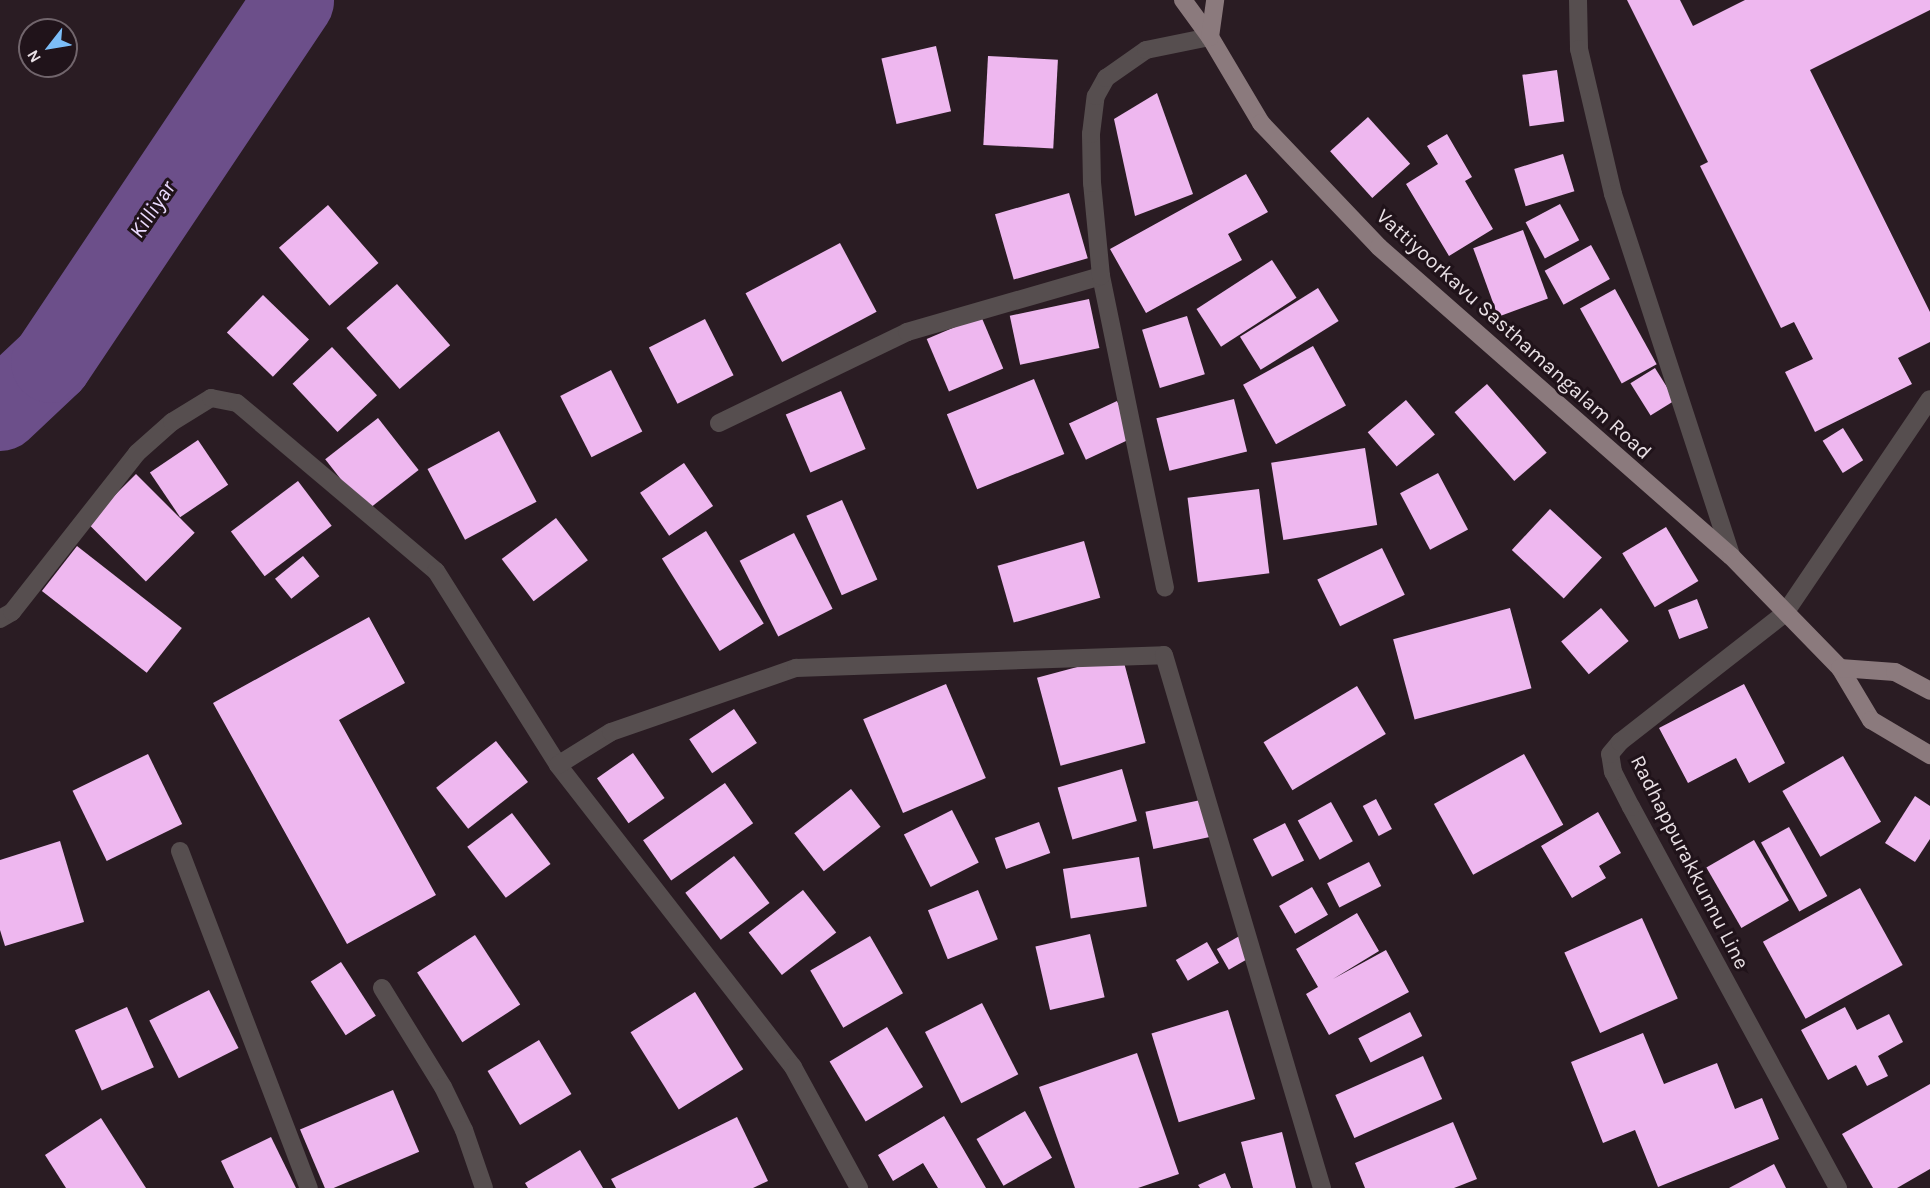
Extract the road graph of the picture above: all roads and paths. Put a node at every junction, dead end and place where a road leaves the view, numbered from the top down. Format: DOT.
graph roads {
  1 [pos="1183,0"];
  2 [pos="1215,0"];
  3 [pos="1578,0"];
  4 [pos="1210,37"];
  5 [pos="1101,276"];
  6 [pos="1930,399"];
  7 [pos="719,423"];
  8 [pos="1731,556"];
  9 [pos="1165,588"];
  10 [pos="1785,613"];
  11 [pos="0,619"];
  12 [pos="1840,668"];
  13 [pos="1930,692"];
  14 [pos="1930,754"];
  15 [pos="558,765"];
  16 [pos="180,851"];
  17 [pos="382,988"];
  18 [pos="309,1188"];
  19 [pos="484,1188"];
  20 [pos="859,1188"];
  21 [pos="1322,1188"];
  22 [pos="1838,1188"];
  1 -- 4 [label="main road, Vattiyoorkavu Sasthamangalam Road"];
  2 -- 4 [label="main road"];
  3 -- 8 [label="street"];
  4 -- 5 [label="street"];
  4 -- 8 [label="main road, Vattiyoorkavu Sasthamangalam Road"];
  5 -- 7 [label="street"];
  5 -- 9 [label="street"];
  6 -- 10 [label="street"];
  8 -- 10 [label="main road, Vattiyoorkavu Sasthamangalam Road"];
  10 -- 12 [label="main road, Vattiyoorkavu Sasthamangalam Road"];
  10 -- 22 [label="street, Radhappurakkunnu Line"];
  11 -- 15 [label="street"];
  12 -- 13 [label="main road"];
  12 -- 14 [label="main road, Vattiyoorkavu Sasthamangalam Road"];
  15 -- 20 [label="street"];
  15 -- 21 [label="street"];
  16 -- 18 [label="street"];
  17 -- 19 [label="street"];
}
